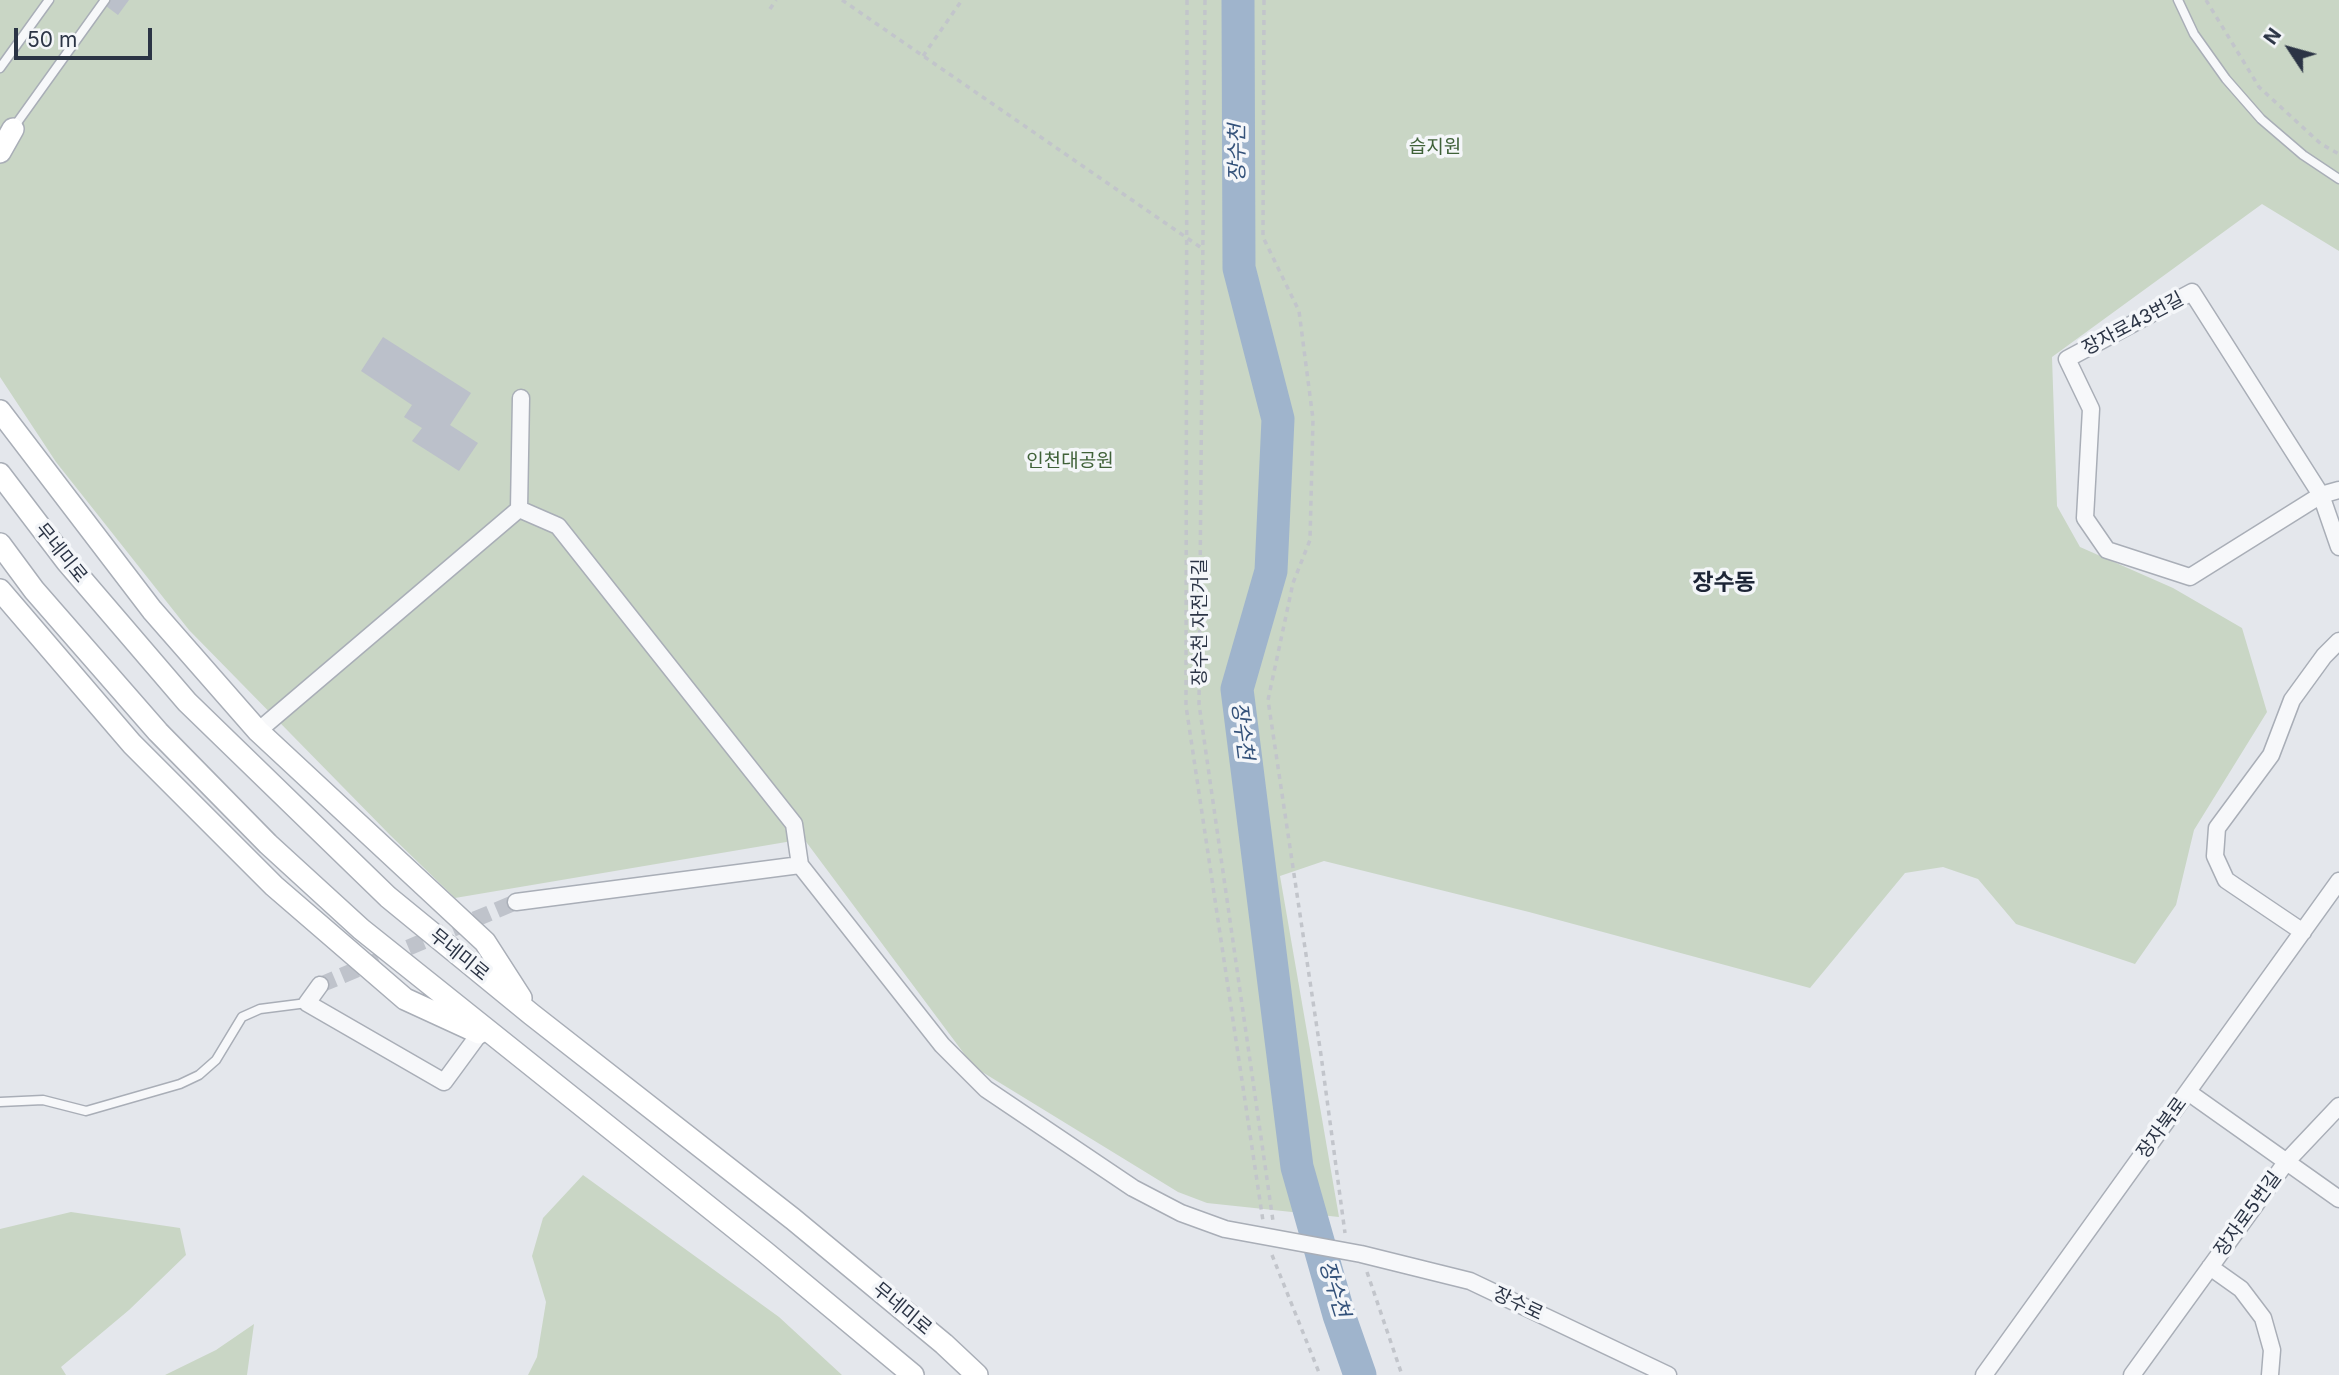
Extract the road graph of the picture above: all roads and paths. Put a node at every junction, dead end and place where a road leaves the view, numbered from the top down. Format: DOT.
graph roads {
  1 [pos="49,0"];
  2 [pos="105,0"];
  3 [pos="776,0"];
  4 [pos="842,0"];
  5 [pos="962,0"];
  6 [pos="1187,0"];
  7 [pos="1205,0"];
  8 [pos="1264,0"];
  9 [pos="2178,0"];
  10 [pos="2208,0"];
  11 [pos="770,9"];
  12 [pos="923,56"];
  13 [pos="0,68"];
  14 [pos="6,135"];
  15 [pos="0,152"];
  16 [pos="2339,154"];
  17 [pos="2339,179"];
  18 [pos="1188,239"];
  19 [pos="1203,249"];
  20 [pos="521,398"];
  21 [pos="0,411"];
  22 [pos="7,430"];
  23 [pos="0,474"];
  24 [pos="2339,490"];
  25 [pos="2321,495"];
  26 [pos="519,509"];
  27 [pos="0,544"];
  28 [pos="2339,547"];
  29 [pos="0,590"];
  30 [pos="2339,640"];
  31 [pos="258,732"];
  32 [pos="800,865"];
  33 [pos="2339,881"];
  34 [pos="516,902"];
  35 [pos="2303,932"];
  36 [pos="320,985"];
  37 [pos="307,1003"];
  38 [pos="531,1014"];
  39 [pos="480,1033"];
  40 [pos="509,1047"];
  41 [pos="2188,1092"];
  42 [pos="0,1102"];
  43 [pos="2339,1106"];
  44 [pos="2287,1161"];
  45 [pos="2339,1199"];
  46 [pos="1277,1238"];
  47 [pos="1347,1251"];
  48 [pos="2210,1267"];
  49 [pos="913,1375"];
  50 [pos="977,1375"];
  51 [pos="1320,1375"];
  52 [pos="1402,1375"];
  53 [pos="1668,1375"];
  54 [pos="1984,1375"];
  55 [pos="2133,1375"];
  56 [pos="2270,1375"];
  1 -- 13 [label="lane"];
  2 -- 14 [label="lane"];
  3 -- 11 [label="path"];
  4 -- 12 [label="path"];
  5 -- 12 [label="path"];
  6 -- 18 [label="path"];
  7 -- 19 [label="path, 장수천 자전거길"];
  8 -- 47 [label="path"];
  9 -- 17 [label="lane"];
  10 -- 16 [label="path"];
  12 -- 18 [label="path"];
  14 -- 15 [label="main road"];
  18 -- 19 [label="path"];
  18 -- 46 [label="path"];
  19 -- 46 [label="path, 장수천 자전거길"];
  20 -- 26 [label="street"];
  21 -- 22 [label="main road"];
  22 -- 31 [label="main road"];
  23 -- 38 [label="main road, 무네미로"];
  24 -- 25 [label="street, 장자로43번길"];
  25 -- 25 [label="street, 장자로43번길"];
  25 -- 28 [label="street"];
  26 -- 31 [label="street"];
  26 -- 32 [label="street"];
  27 -- 40 [label="main road, 무네미로"];
  29 -- 39 [label="main road"];
  30 -- 35 [label="street"];
  31 -- 38 [label="main road"];
  32 -- 34 [label="street"];
  32 -- 46 [label="street, 장수로"];
  33 -- 35 [label="street, 장자북로"];
  35 -- 41 [label="street, 장자북로"];
  36 -- 37 [label="street"];
  37 -- 39 [label="street"];
  37 -- 42 [label="lane"];
  38 -- 50 [label="main road, 무네미로"];
  39 -- 40 [label="main road"];
  40 -- 49 [label="main road, 무네미로"];
  41 -- 44 [label="street"];
  41 -- 54 [label="street, 장자북로"];
  43 -- 44 [label="street, 장자로5번길"];
  44 -- 45 [label="street"];
  44 -- 48 [label="street, 장자로5번길"];
  46 -- 47 [label="street, 장수로"];
  46 -- 51 [label="path"];
  47 -- 52 [label="path"];
  47 -- 53 [label="street, 장수로"];
  48 -- 55 [label="street, 장자로5번길"];
  48 -- 56 [label="street, 장자로5번길"];
}
